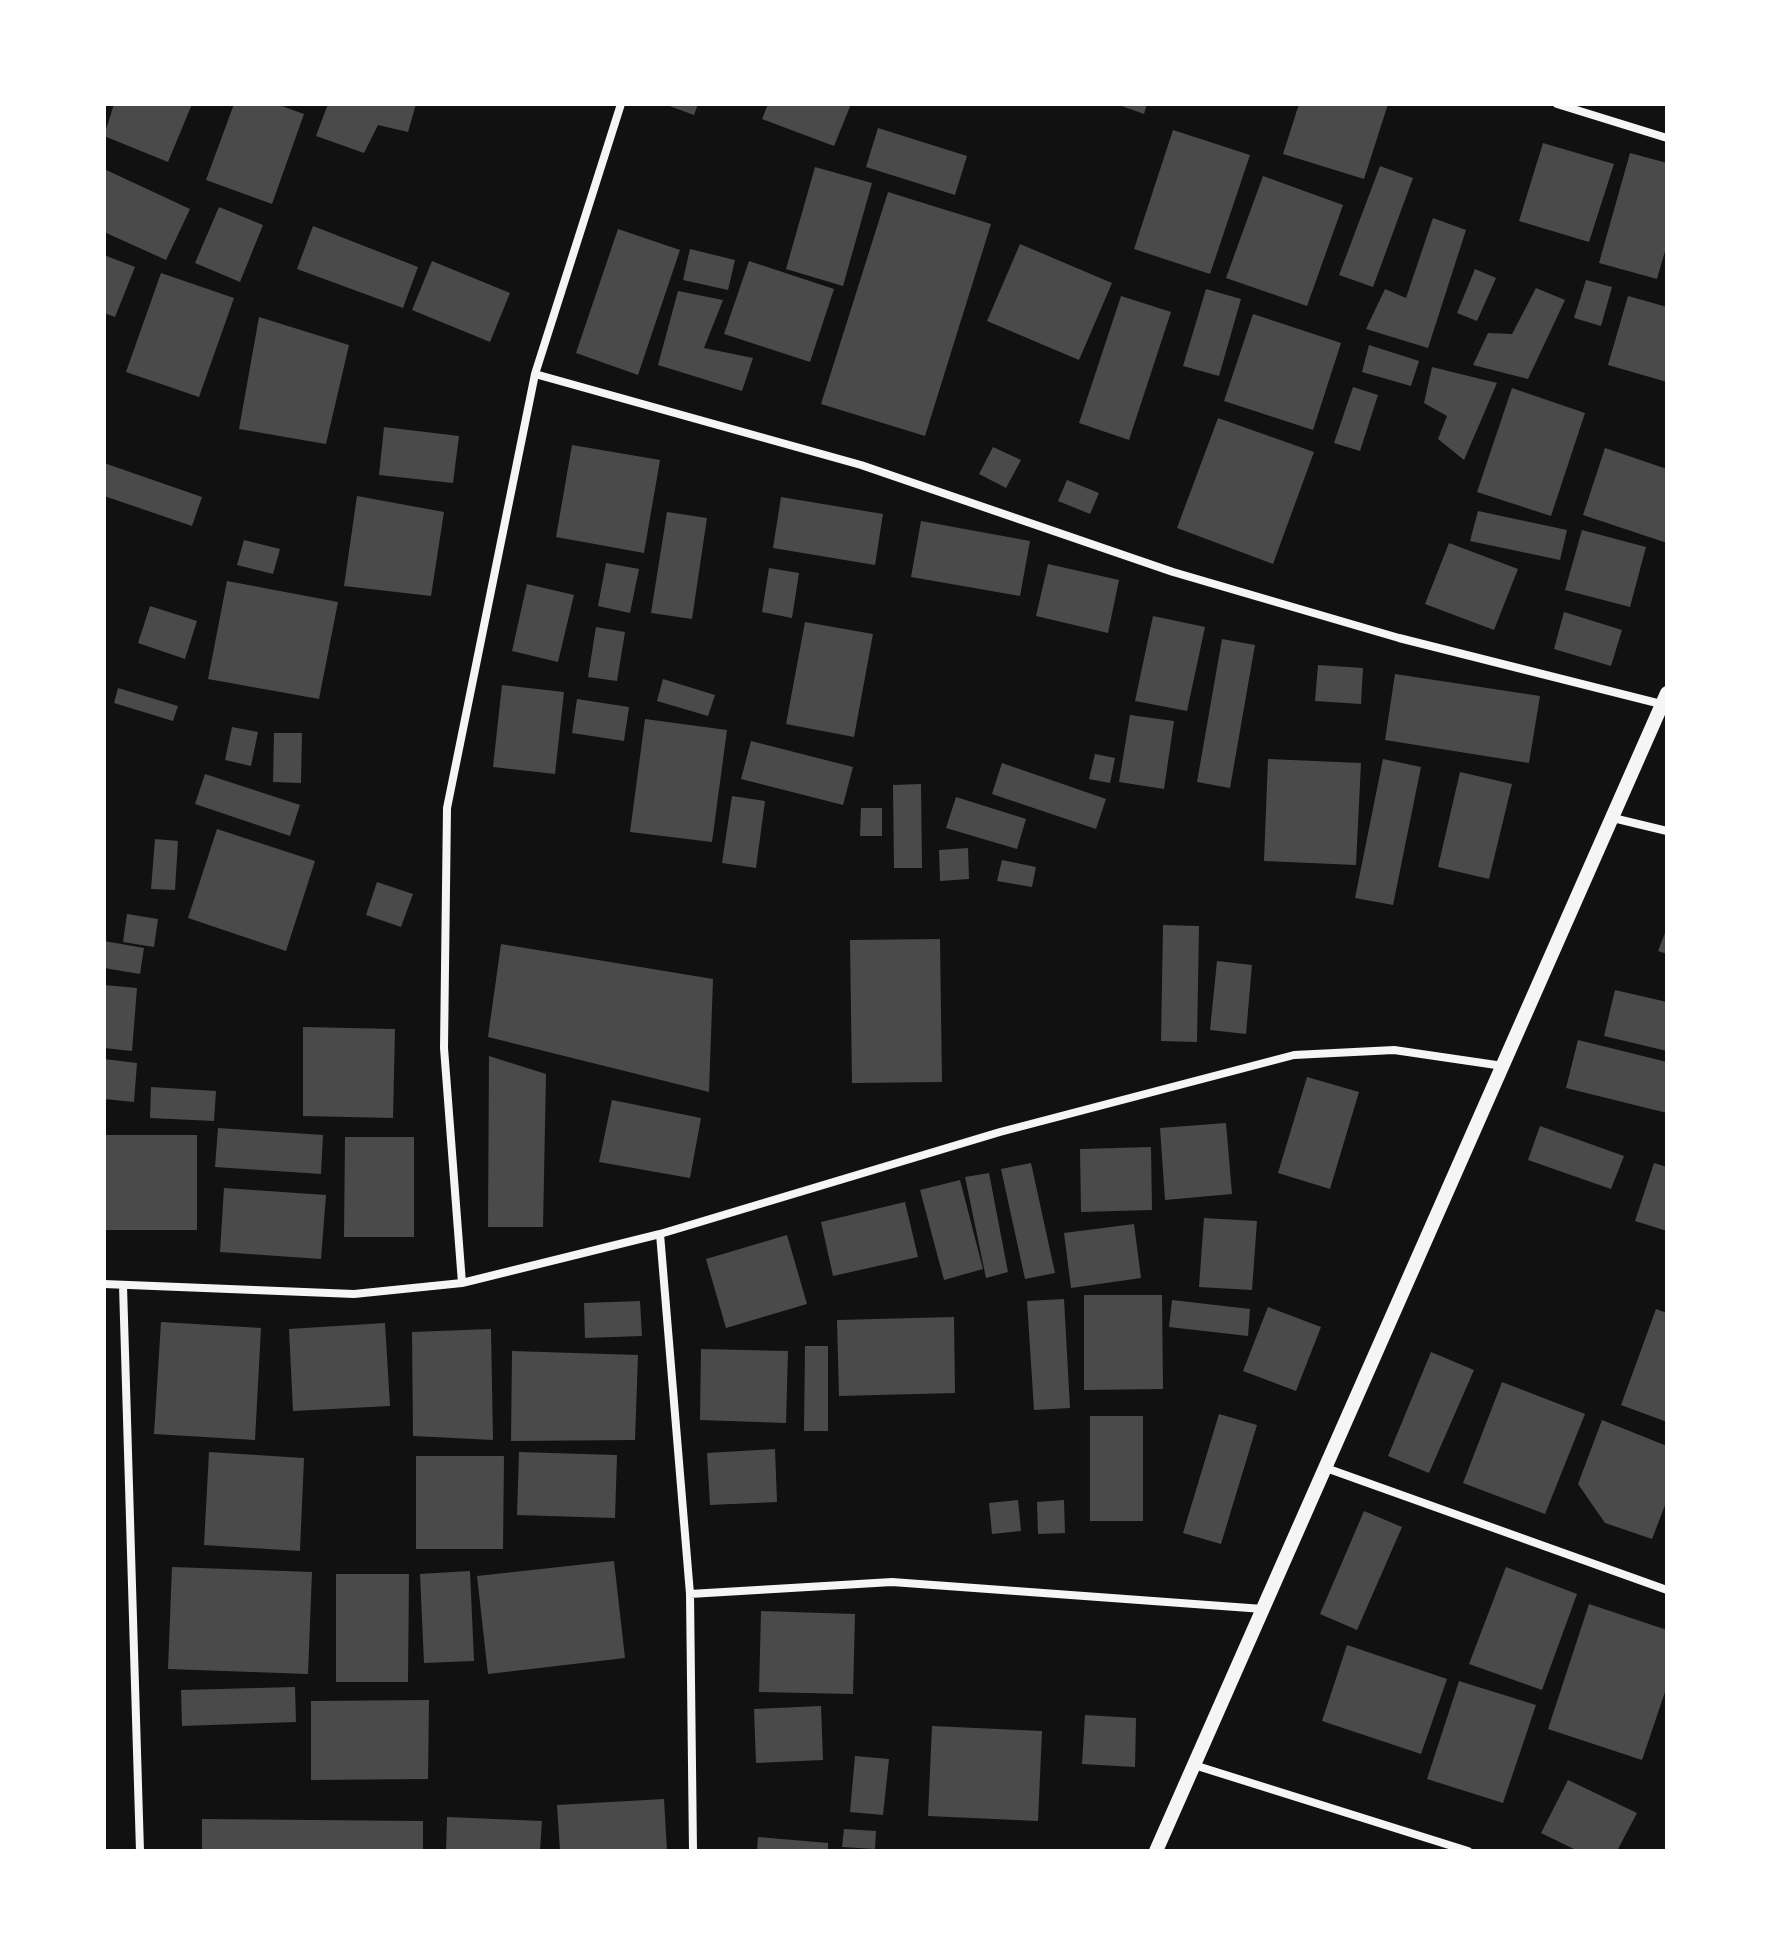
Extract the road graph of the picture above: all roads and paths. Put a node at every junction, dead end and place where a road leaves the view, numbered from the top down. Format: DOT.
graph roads {
  1 [pos="621,104"];
  2 [pos="1557,104"];
  3 [pos="1667,138"];
  4 [pos="535,374"];
  5 [pos="1664,698"];
  6 [pos="1613,818"];
  7 [pos="1667,831"];
  8 [pos="1503,1066"];
  9 [pos="660,1234"];
  10 [pos="462,1283"];
  11 [pos="104,1284"];
  12 [pos="123,1286"];
  13 [pos="1326,1468"];
  14 [pos="1667,1590"];
  15 [pos="690,1594"];
  16 [pos="1263,1609"];
  17 [pos="1194,1765"];
  18 [pos="140,1851"];
  19 [pos="693,1851"];
  20 [pos="1156,1851"];
  21 [pos="1468,1851"];
  1 -- 4 [label="street"];
  2 -- 3 [label="street"];
  4 -- 5 [label="street"];
  4 -- 10 [label="street"];
  5 -- 6 [label="street"];
  6 -- 7 [label="street"];
  6 -- 8 [label="street"];
  8 -- 9 [label="street"];
  8 -- 13 [label="street"];
  9 -- 10 [label="street"];
  9 -- 15 [label="street"];
  10 -- 12 [label="street"];
  11 -- 12 [label="street"];
  12 -- 18 [label="street"];
  13 -- 14 [label="street"];
  13 -- 16 [label="street"];
  15 -- 16 [label="street"];
  15 -- 19 [label="street"];
  16 -- 17 [label="street"];
  17 -- 20 [label="street"];
  17 -- 21 [label="street"];
}
